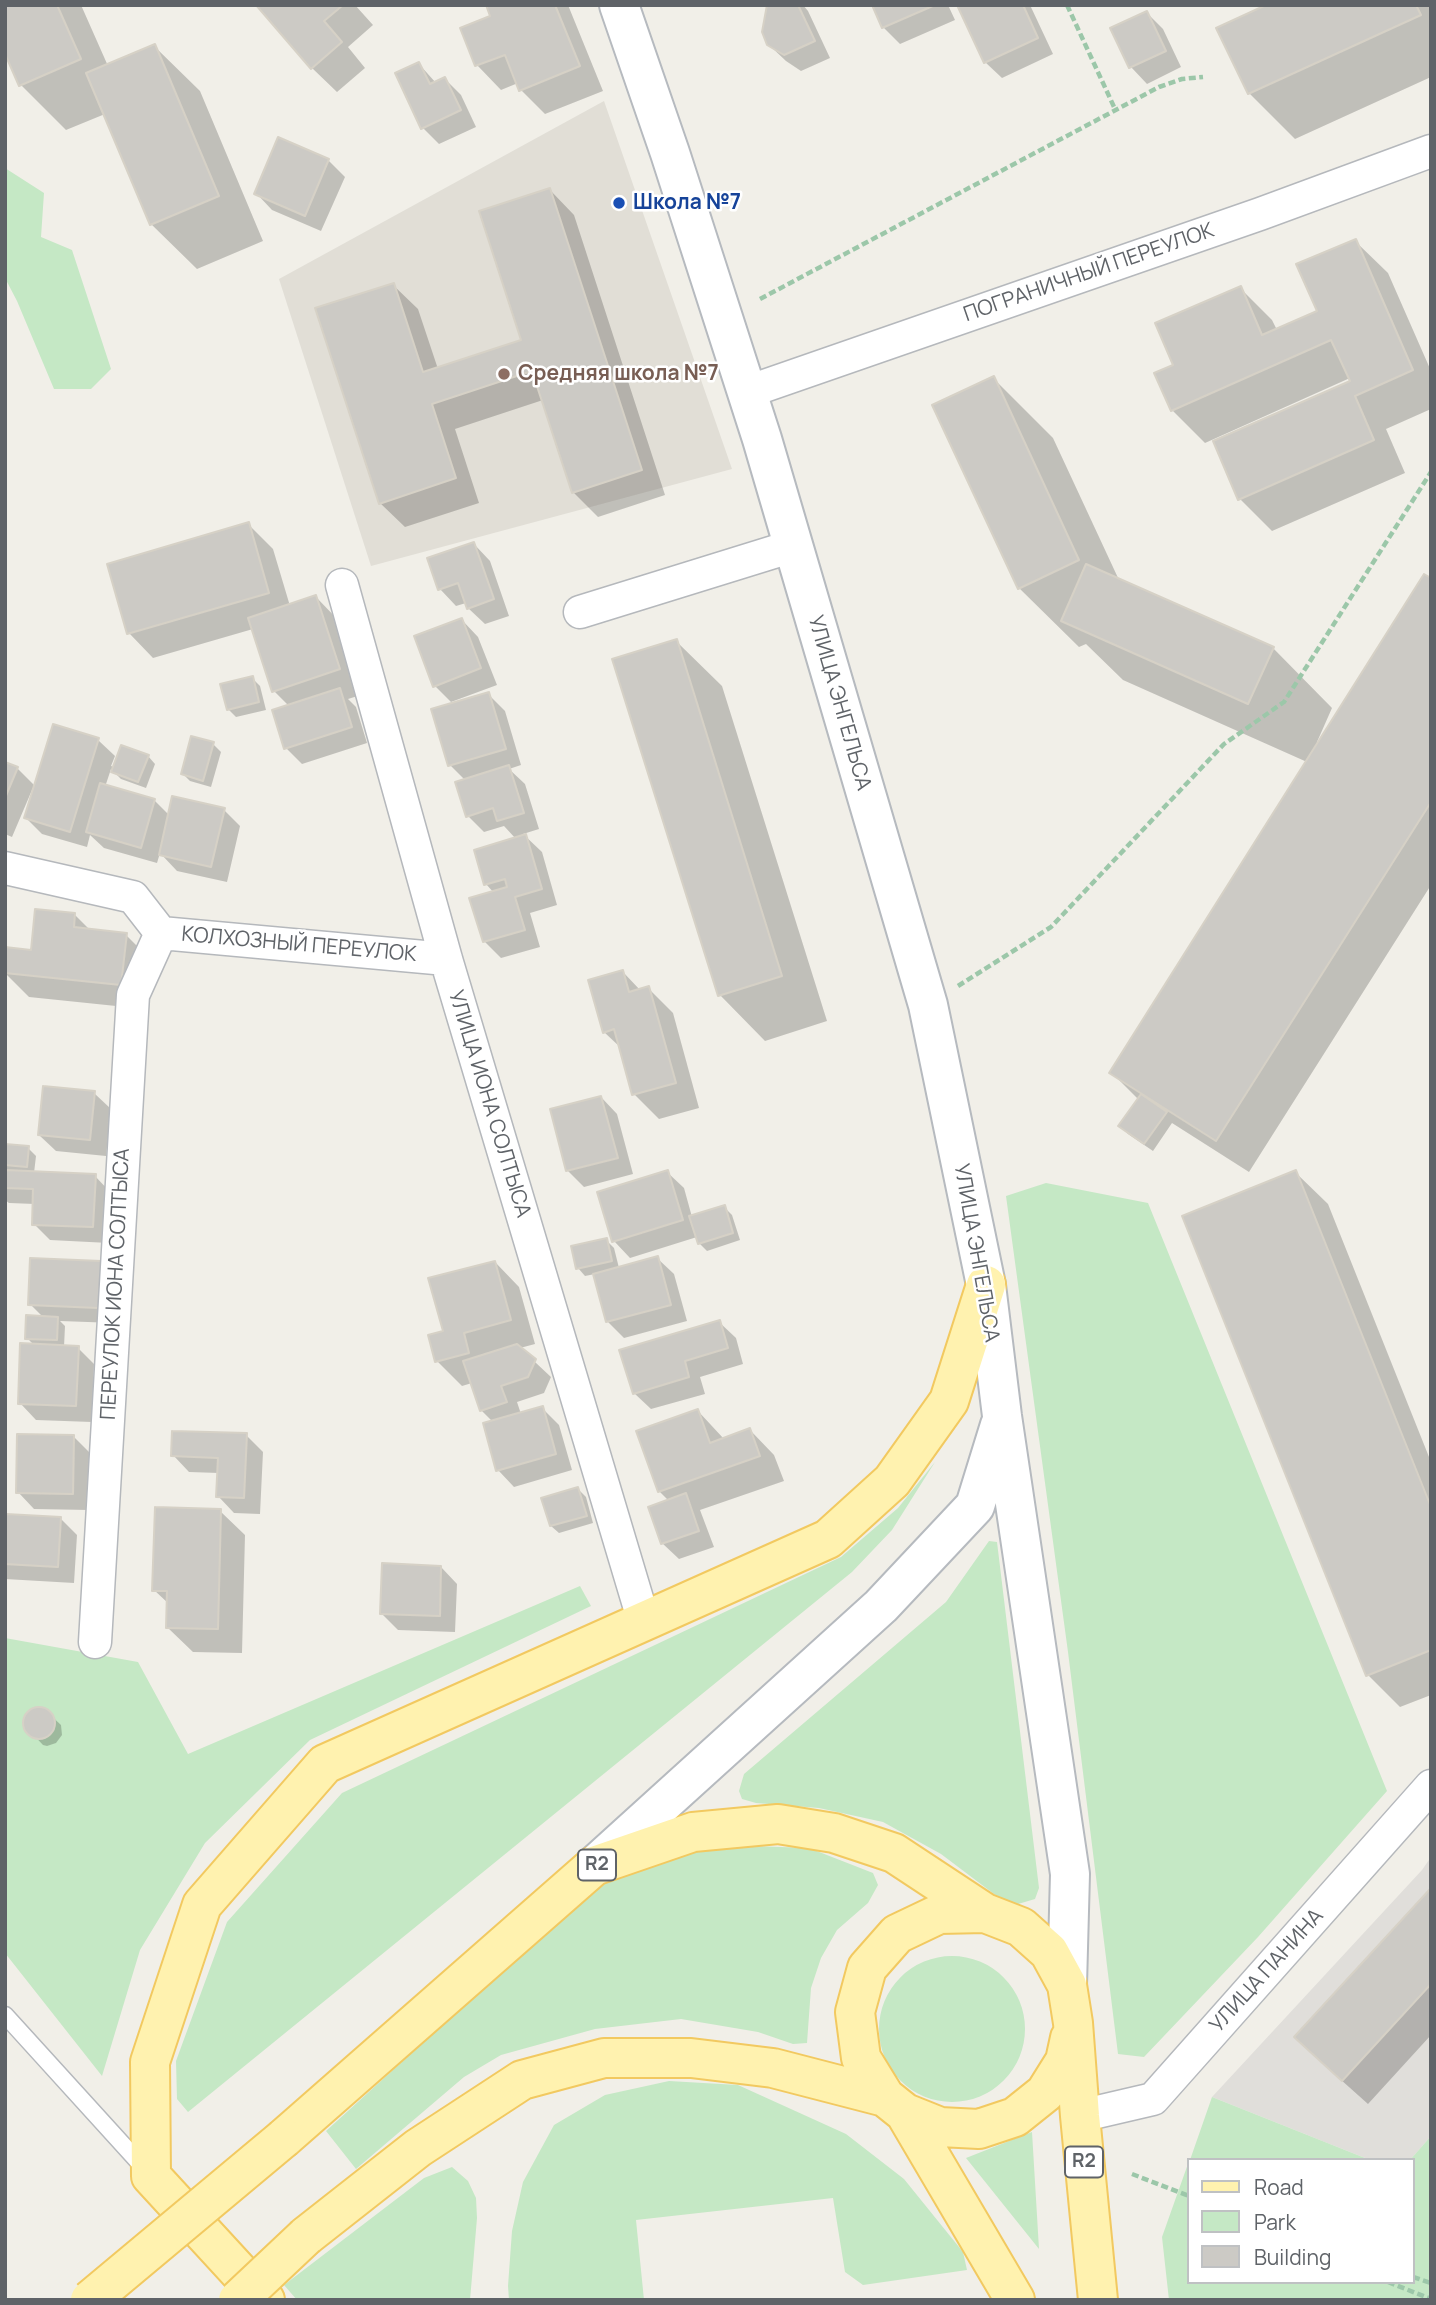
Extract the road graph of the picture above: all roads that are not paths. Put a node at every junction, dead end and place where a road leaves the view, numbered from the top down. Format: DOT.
graph roads {
  1 [pos="619,5"];
  2 [pos="1431,151"];
  3 [pos="747,392"];
  4 [pos="793,546"];
  5 [pos="342,584"];
  6 [pos="580,612"];
  7 [pos="5,868"];
  8 [pos="161,933"];
  9 [pos="446,959"];
  10 [pos="986,1285"];
  11 [pos="1003,1416"];
  12 [pos="644,1622"];
  13 [pos="95,1642"];
  14 [pos="1425,1803"];
  15 [pos="594,1866"];
  16 [pos="985,1913"];
  17 [pos="1067,1985"];
  18 [pos="5,2015"];
  19 [pos="1073,2023"];
  20 [pos="895,2105"];
  21 [pos="1080,2116"];
  22 [pos="151,2176"];
  23 [pos="90,2300"];
  24 [pos="238,2300"];
  25 [pos="265,2300"];
  26 [pos="1015,2300"];
  27 [pos="1098,2300"];
  1 -- 3 [label="street, УЛИЦА ЭНГЕЛЬСА"];
  2 -- 3 [label="street, ПОГРАНИЧНЫЙ ПЕРЕУЛОК"];
  3 -- 4 [label="street, УЛИЦА ЭНГЕЛЬСА"];
  4 -- 6 [label="street"];
  4 -- 10 [label="street, УЛИЦА ЭНГЕЛЬСА"];
  5 -- 9 [label="street, УЛИЦА ИОНА СОЛТЫСА"];
  7 -- 8 [label="street, КОЛХОЗНЫЙ ПЕРЕУЛОК"];
  8 -- 9 [label="street, КОЛХОЗНЫЙ ПЕРЕУЛОК"];
  8 -- 13 [label="street, ПЕРЕУЛОК ИОНА СОЛТЫСА"];
  9 -- 12 [label="street, УЛИЦА ИОНА СОЛТЫСА"];
  10 -- 11 [label="street, УЛИЦА ЭНГЕЛЬСА"];
  10 -- 12 [label="main road"];
  11 -- 15 [label="street"];
  11 -- 17 [label="street, УЛИЦА ЭНГЕЛЬСА"];
  12 -- 22 [label="main road"];
  14 -- 21 [label="street, УЛИЦА ПАНИНА"];
  15 -- 16 [label="main road, R2"];
  15 -- 23 [label="main road, R2, bridge"];
  16 -- 17 [label="main road, R2"];
  16 -- 20 [label="main road"];
  17 -- 19 [label="main road, R2"];
  18 -- 22 [label="lane"];
  19 -- 20 [label="main road"];
  19 -- 21 [label="main road, R2"];
  20 -- 24 [label="main road, bridge"];
  20 -- 26 [label="main road"];
  21 -- 27 [label="main road, R2"];
  22 -- 25 [label="main road"];
}
